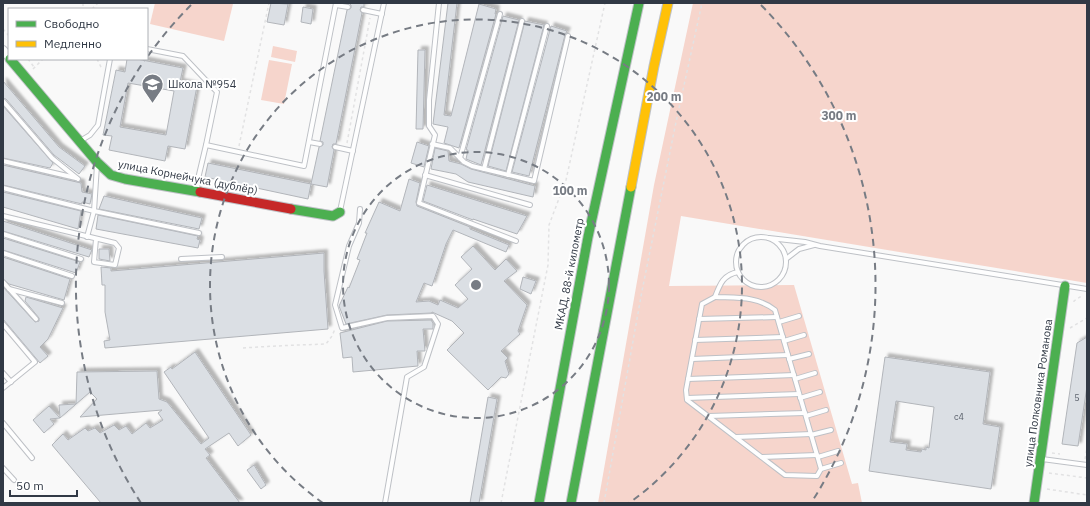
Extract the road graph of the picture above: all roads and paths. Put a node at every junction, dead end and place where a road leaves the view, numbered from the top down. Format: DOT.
graph roads {
  1 [pos="269,3"];
  2 [pos="384,3"];
  3 [pos="439,3"];
  4 [pos="605,3"];
  5 [pos="639,3"];
  6 [pos="668,3"];
  7 [pos="702,3"];
  8 [pos="336,4"];
  9 [pos="348,7"];
  10 [pos="363,10"];
  11 [pos="371,12"];
  12 [pos="382,14"];
  13 [pos="500,14"];
  14 [pos="522,21"];
  15 [pos="547,26"];
  16 [pos="568,36"];
  17 [pos="148,49"];
  18 [pos="12,60"];
  19 [pos="29,60"];
  20 [pos="42,60"];
  21 [pos="110,60"];
  22 [pos="34,67"];
  23 [pos="32,69"];
  24 [pos="3,101"];
  25 [pos="79,142"];
  26 [pos="309,142"];
  27 [pos="320,144"];
  28 [pos="432,144"];
  29 [pos="206,145"];
  30 [pos="335,147"];
  31 [pos="346,149"];
  32 [pos="353,150"];
  33 [pos="238,151"];
  34 [pos="460,158"];
  35 [pos="3,161"];
  36 [pos="97,162"];
  37 [pos="484,169"];
  38 [pos="425,175"];
  39 [pos="508,175"];
  40 [pos="3,188"];
  41 [pos="198,192"];
  42 [pos="530,205"];
  43 [pos="360,209"];
  44 [pos="94,211"];
  45 [pos="340,212"];
  46 [pos="3,216"];
  47 [pos="199,233"];
  48 [pos="3,234"];
  49 [pos="87,237"];
  50 [pos="769,238"];
  51 [pos="96,239"];
  52 [pos="516,240"];
  53 [pos="820,246"];
  54 [pos="3,253"];
  55 [pos="222,257"];
  56 [pos="81,259"];
  57 [pos="181,259"];
  58 [pos="786,259"];
  59 [pos="738,272"];
  60 [pos="72,276"];
  61 [pos="3,282"];
  62 [pos="1066,286"];
  63 [pos="1087,288"];
  64 [pos="9,289"];
  65 [pos="715,297"];
  66 [pos="62,303"];
  67 [pos="799,316"];
  68 [pos="777,317"];
  69 [pos="1087,318"];
  70 [pos="36,319"];
  71 [pos="699,319"];
  72 [pos="778,322"];
  73 [pos="3,324"];
  74 [pos="336,325"];
  75 [pos="804,335"];
  76 [pos="1058,335"];
  77 [pos="783,339"];
  78 [pos="695,340"];
  79 [pos="243,348"];
  80 [pos="809,354"];
  81 [pos="789,357"];
  82 [pos="692,359"];
  83 [pos="3,373"];
  84 [pos="815,373"];
  85 [pos="794,377"];
  86 [pos="688,379"];
  87 [pos="11,382"];
  88 [pos="3,388"];
  89 [pos="820,392"];
  90 [pos="800,396"];
  91 [pos="687,398"];
  92 [pos="826,410"];
  93 [pos="805,415"];
  94 [pos="709,416"];
  95 [pos="3,423"];
  96 [pos="831,430"];
  97 [pos="811,435"];
  98 [pos="735,437"];
  99 [pos="1087,448"];
  100 [pos="838,451"];
  101 [pos="817,456"];
  102 [pos="761,457"];
  103 [pos="32,458"];
  104 [pos="1040,458"];
  105 [pos="841,463"];
  106 [pos="1086,465"];
  107 [pos="3,468"];
  108 [pos="821,469"];
  109 [pos="1049,473"];
  110 [pos="1087,478"];
  111 [pos="14,480"];
  112 [pos="1046,489"];
  113 [pos="1087,495"];
  114 [pos="385,503"];
  115 [pos="501,503"];
  116 [pos="539,503"];
  117 [pos="571,503"];
  118 [pos="604,503"];
  119 [pos="1034,503"];
  1 -- 33 [label="path"];
  2 -- 12 [label="lane"];
  3 -- 28 [label="lane"];
  4 -- 115 [label="path"];
  5 -- 116 [label="main road, МКАД, 88-й километр"];
  6 -- 117 [label="main road"];
  7 -- 118 [label="path"];
  8 -- 9 [label="lane"];
  8 -- 26 [label="lane"];
  10 -- 11 [label="lane"];
  11 -- 12 [label="lane"];
  11 -- 31 [label="path"];
  12 -- 32 [label="lane"];
  13 -- 34 [label="lane"];
  14 -- 37 [label="lane"];
  15 -- 39 [label="lane"];
  16 -- 39 [label="lane"];
  17 -- 29 [label="lane"];
  18 -- 25 [label="main road, улица Корнейчука (дублёр)"];
  19 -- 22 [label="path"];
  20 -- 22 [label="path"];
  21 -- 25 [label="lane"];
  22 -- 23 [label="path"];
  24 -- 35 [label="lane"];
  25 -- 36 [label="main road, улица Корнейчука (дублёр)"];
  26 -- 27 [label="lane"];
  26 -- 33 [label="lane"];
  28 -- 34 [label="lane"];
  28 -- 38 [label="lane"];
  29 -- 33 [label="lane"];
  29 -- 41 [label="lane"];
  30 -- 31 [label="lane"];
  31 -- 32 [label="lane"];
  32 -- 45 [label="lane"];
  34 -- 37 [label="lane"];
  36 -- 41 [label="main road, улица Корнейчука (дублёр)"];
  36 -- 44 [label="lane"];
  37 -- 39 [label="lane"];
  38 -- 42 [label="lane"];
  38 -- 52 [label="lane"];
  40 -- 44 [label="lane"];
  41 -- 45 [label="main road, улица Корнейчука (дублёр)"];
  43 -- 114 [label="lane"];
  44 -- 47 [label="lane"];
  44 -- 49 [label="lane"];
  46 -- 49 [label="lane"];
  48 -- 56 [label="lane"];
  49 -- 51 [label="lane"];
  50 -- 53 [label="lane"];
  50 -- 58 [label="lane"];
  50 -- 59 [label="lane"];
  51 -- 51 [label="lane"];
  53 -- 58 [label="lane"];
  53 -- 62 [label="lane"];
  54 -- 60 [label="lane"];
  55 -- 57 [label="lane"];
  58 -- 59 [label="lane"];
  59 -- 65 [label="lane"];
  61 -- 64 [label="lane"];
  62 -- 63 [label="lane"];
  62 -- 76 [label="main road, улица Полковника Романова"];
  64 -- 66 [label="lane"];
  64 -- 70 [label="lane"];
  65 -- 68 [label="lane"];
  65 -- 71 [label="lane"];
  67 -- 72 [label="lane"];
  68 -- 71 [label="lane"];
  68 -- 72 [label="lane"];
  69 -- 76 [label="path"];
  71 -- 78 [label="lane"];
  72 -- 77 [label="lane"];
  73 -- 87 [label="lane"];
  74 -- 79 [label="path"];
  75 -- 77 [label="lane"];
  76 -- 104 [label="main road, улица Полковника Романова"];
  77 -- 78 [label="lane"];
  77 -- 81 [label="lane"];
  78 -- 82 [label="lane"];
  80 -- 81 [label="lane"];
  81 -- 82 [label="lane"];
  81 -- 85 [label="lane"];
  82 -- 86 [label="lane"];
  83 -- 87 [label="lane"];
  84 -- 85 [label="lane"];
  85 -- 86 [label="lane"];
  85 -- 90 [label="lane"];
  86 -- 91 [label="lane"];
  87 -- 88 [label="lane"];
  89 -- 90 [label="lane"];
  90 -- 91 [label="lane"];
  90 -- 93 [label="lane"];
  91 -- 94 [label="lane"];
  92 -- 93 [label="lane"];
  93 -- 94 [label="lane"];
  93 -- 97 [label="lane"];
  94 -- 98 [label="lane"];
  95 -- 103 [label="lane"];
  96 -- 97 [label="lane"];
  97 -- 98 [label="lane"];
  97 -- 101 [label="lane"];
  98 -- 102 [label="lane"];
  99 -- 106 [label="path"];
  100 -- 101 [label="lane"];
  101 -- 102 [label="lane"];
  101 -- 108 [label="lane"];
  102 -- 108 [label="lane"];
  104 -- 106 [label="lane"];
  104 -- 119 [label="main road, улица Полковника Романова"];
  105 -- 108 [label="lane"];
  107 -- 111 [label="lane"];
  109 -- 110 [label="path"];
  112 -- 113 [label="path"];
}
